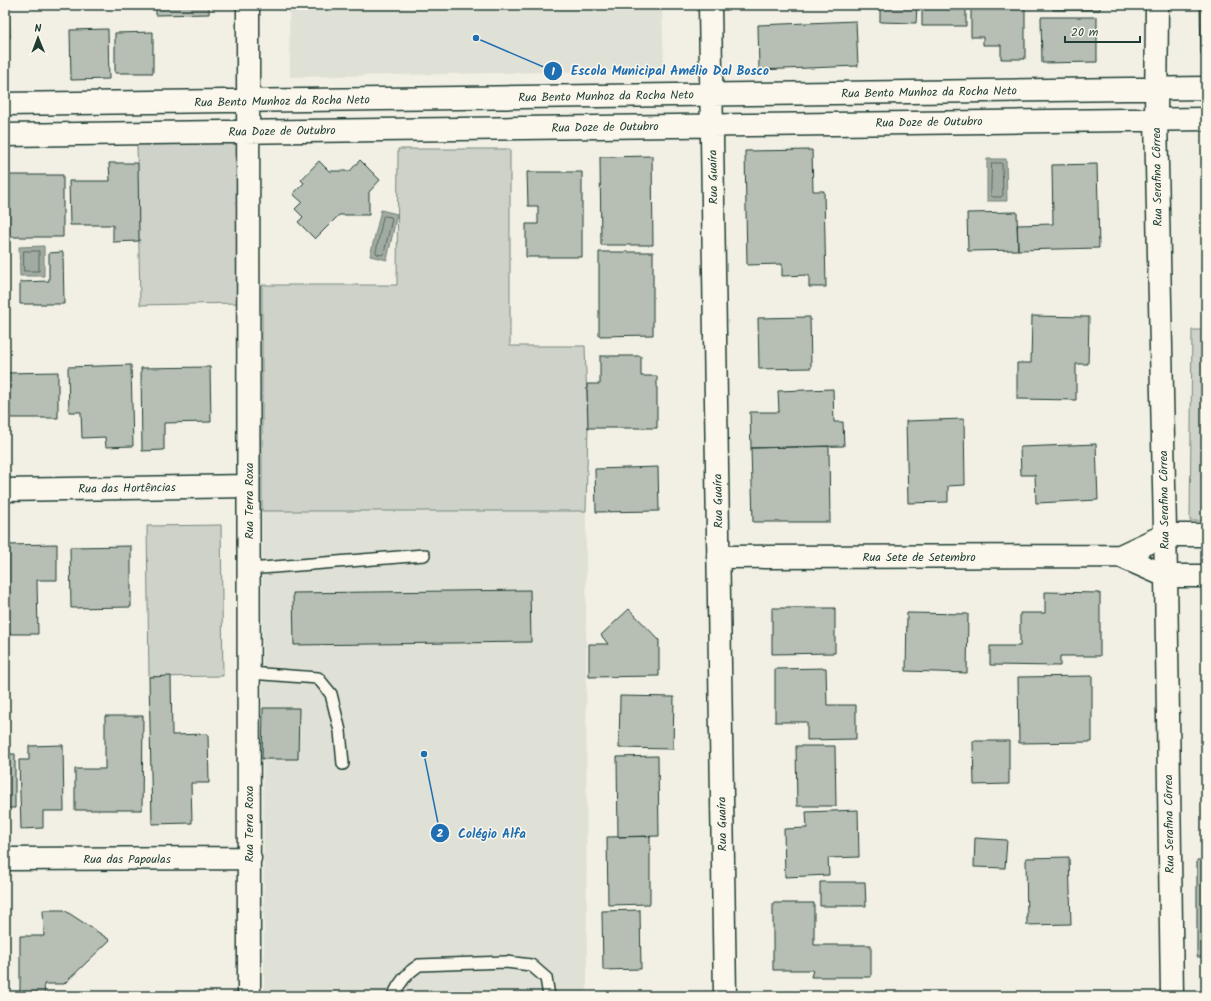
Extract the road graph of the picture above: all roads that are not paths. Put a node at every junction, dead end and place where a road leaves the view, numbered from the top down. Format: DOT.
graph roads {
  1 [pos="248,5"];
  2 [pos="710,5"];
  3 [pos="1157,5"];
  4 [pos="1206,88"];
  5 [pos="1156,89"];
  6 [pos="712,95"];
  7 [pos="248,101"];
  8 [pos="5,104"];
  9 [pos="1156,119"];
  10 [pos="1206,119"];
  11 [pos="712,125"];
  12 [pos="248,132"];
  13 [pos="5,135"];
  14 [pos="248,486"];
  15 [pos="5,490"];
  16 [pos="1165,535"];
  17 [pos="1206,535"];
  18 [pos="424,555"];
  19 [pos="1120,556"];
  20 [pos="718,557"];
  21 [pos="249,569"];
  22 [pos="1166,576"];
  23 [pos="1206,576"];
  24 [pos="249,673"];
  25 [pos="343,764"];
  26 [pos="250,858"];
  27 [pos="5,859"];
  28 [pos="249,996"];
  29 [pos="393,996"];
  30 [pos="549,996"];
  31 [pos="725,996"];
  32 [pos="1172,996"];
  1 -- 7 [label="street, Rua Terra Roxa"];
  2 -- 6 [label="street, Rua Guaíra"];
  3 -- 5 [label="street, Rua Serafina Côrrea"];
  4 -- 5 [label="street, Rua Bento Munhoz da Rocha Neto"];
  5 -- 6 [label="street, Rua Bento Munhoz da Rocha Neto"];
  5 -- 9 [label="street, Rua Serafina Côrrea"];
  6 -- 7 [label="street, Rua Bento Munhoz da Rocha Neto"];
  6 -- 11 [label="street, Rua Guaíra"];
  7 -- 8 [label="street, Rua Bento Munhoz da Rocha Neto"];
  7 -- 12 [label="street, Rua Terra Roxa"];
  9 -- 10 [label="street, Rua Doze de Outubro"];
  9 -- 11 [label="street, Rua Doze de Outubro"];
  9 -- 16 [label="street, Rua Serafina Côrrea"];
  11 -- 12 [label="street, Rua Doze de Outubro"];
  11 -- 20 [label="street, Rua Guaíra"];
  12 -- 13 [label="street, Rua Doze de Outubro"];
  12 -- 14 [label="street, Rua Terra Roxa"];
  14 -- 15 [label="street, Rua das Hortências"];
  14 -- 21 [label="street, Rua Terra Roxa"];
  16 -- 17 [label="street, Rua Sete de Setembro"];
  16 -- 19 [label="street, Rua Sete de Setembro"];
  16 -- 22 [label="street, Rua Serafina Côrrea"];
  18 -- 21 [label="lane"];
  19 -- 20 [label="street, Rua Sete de Setembro"];
  19 -- 22 [label="street, Rua Sete de Setembro"];
  20 -- 31 [label="street, Rua Guaíra"];
  21 -- 24 [label="street, Rua Terra Roxa"];
  22 -- 23 [label="street, Rua Sete de Setembro"];
  22 -- 32 [label="street, Rua Serafina Côrrea"];
  24 -- 25 [label="lane"];
  24 -- 26 [label="street, Rua Terra Roxa"];
  26 -- 27 [label="street, Rua das Papoulas"];
  26 -- 28 [label="street, Rua Terra Roxa"];
  29 -- 30 [label="lane"];
}
